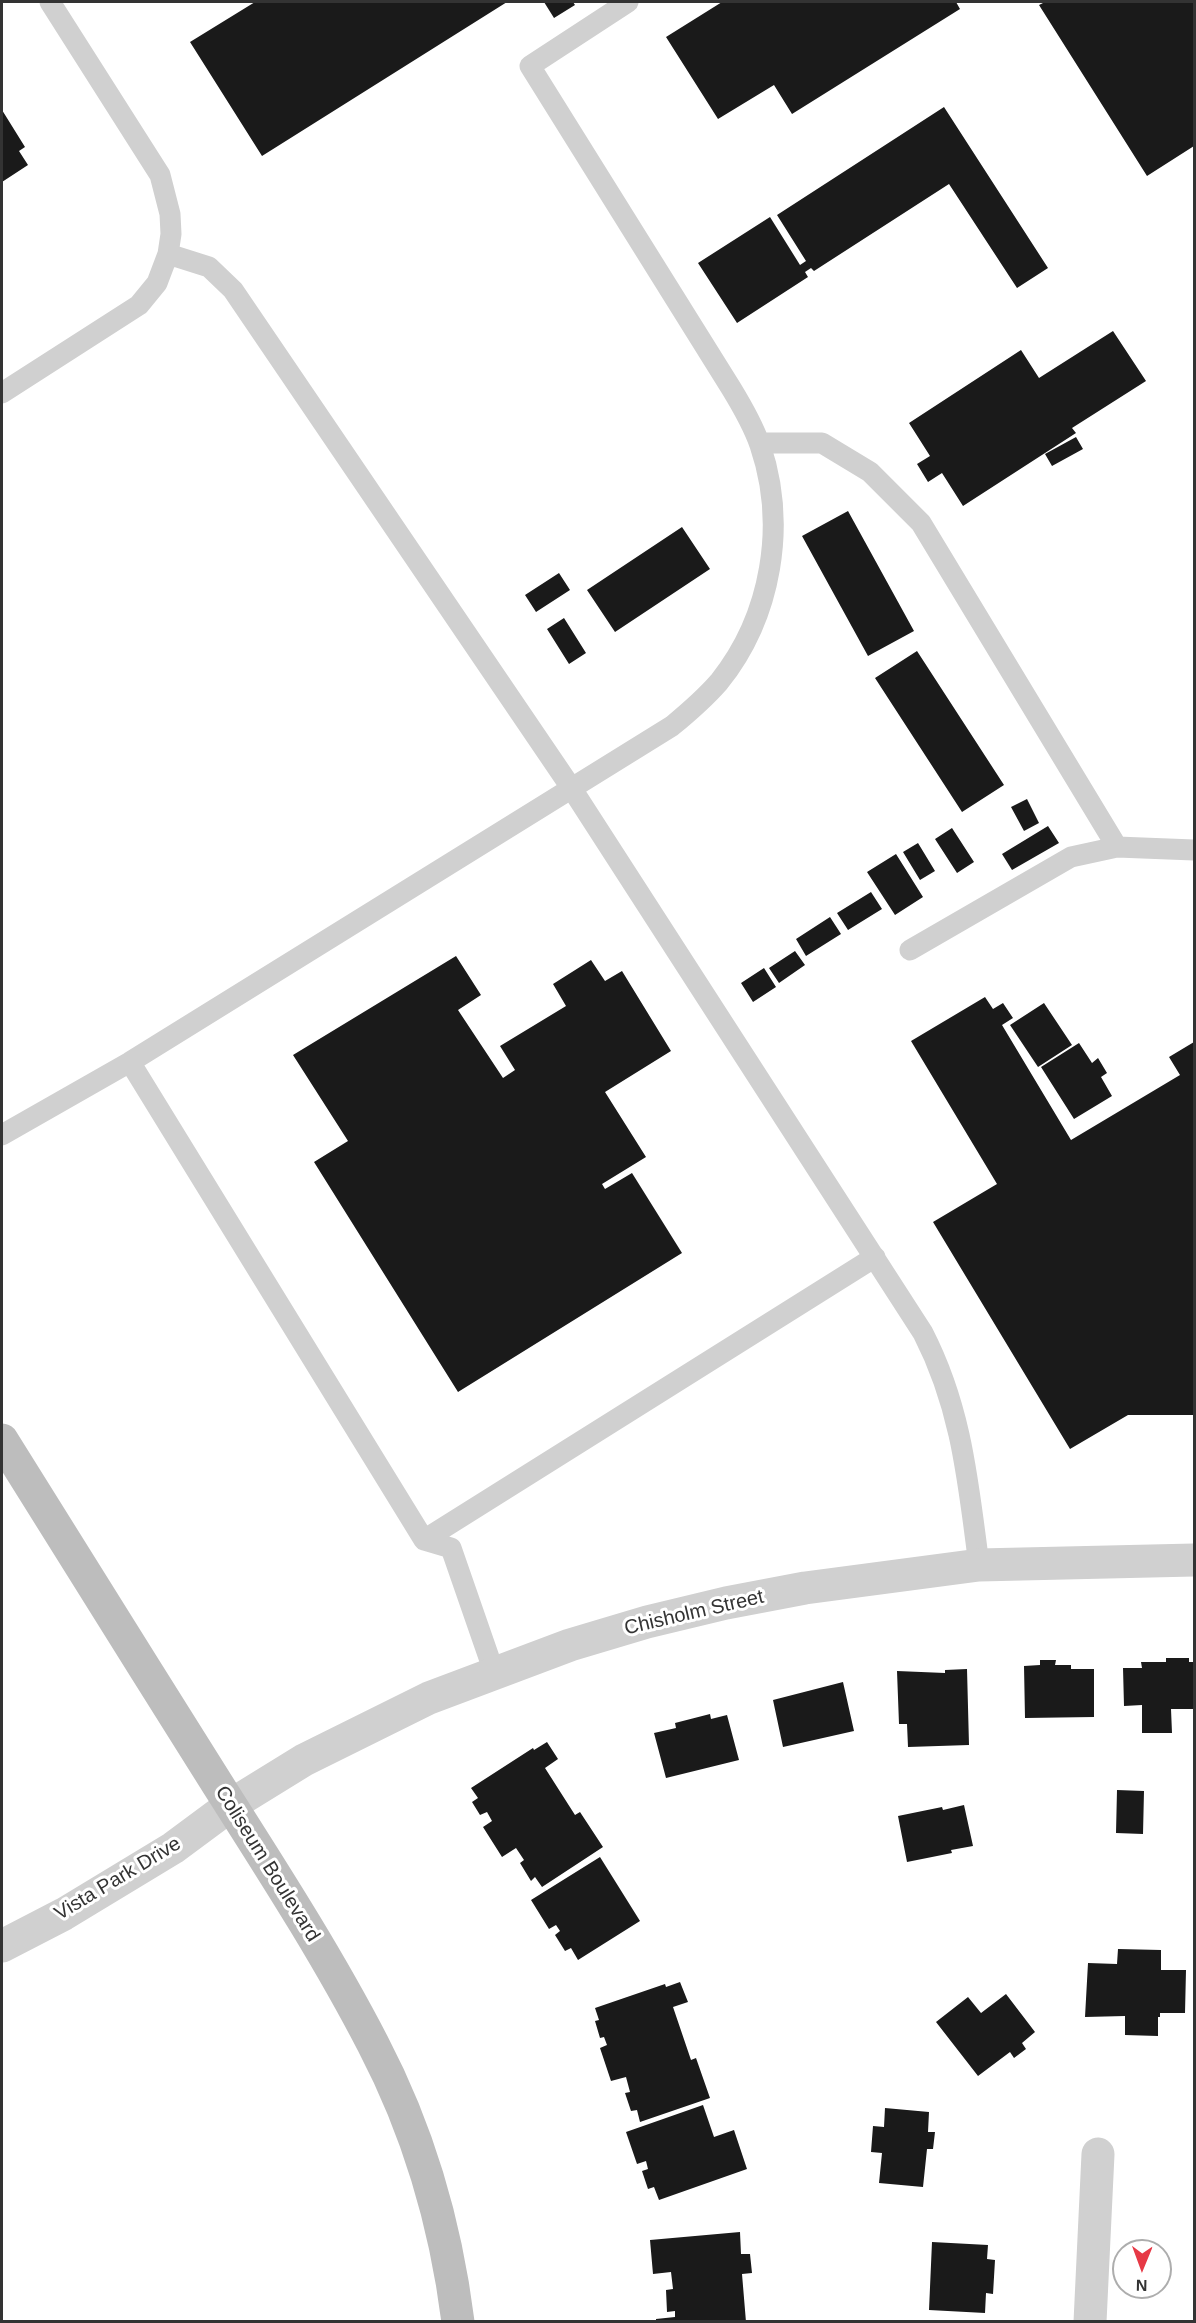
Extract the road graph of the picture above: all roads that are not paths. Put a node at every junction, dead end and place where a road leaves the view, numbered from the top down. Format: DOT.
graph roads {
  1 [pos="50,2"];
  2 [pos="628,2"];
  3 [pos="168,254"];
  4 [pos="2,393"];
  5 [pos="760,443"];
  6 [pos="572,789"];
  7 [pos="1117,847"];
  8 [pos="1194,850"];
  9 [pos="910,950"];
  10 [pos="130,1062"];
  11 [pos="2,1136"];
  12 [pos="875,1257"];
  13 [pos="2,1440"];
  14 [pos="424,1540"];
  15 [pos="1194,1560"];
  16 [pos="979,1565"];
  17 [pos="494,1672"];
  18 [pos="231,1805"];
  19 [pos="2,1946"];
  20 [pos="1098,2154"];
  21 [pos="458,2322"];
  22 [pos="1090,2322"];
  1 -- 3 [label="lane"];
  2 -- 5 [label="lane"];
  3 -- 4 [label="lane"];
  3 -- 6 [label="lane"];
  5 -- 6 [label="lane"];
  5 -- 7 [label="lane"];
  6 -- 10 [label="lane"];
  6 -- 12 [label="lane"];
  7 -- 8 [label="lane"];
  7 -- 9 [label="lane"];
  10 -- 11 [label="lane"];
  10 -- 14 [label="lane"];
  12 -- 14 [label="lane"];
  12 -- 16 [label="lane"];
  13 -- 18 [label="main road, Coliseum Boulevard"];
  14 -- 17 [label="lane"];
  15 -- 16 [label="street, Chisholm Street"];
  16 -- 17 [label="street, Chisholm Street"];
  17 -- 18 [label="street, Chisholm Street"];
  18 -- 19 [label="street, Vista Park Drive"];
  18 -- 21 [label="main road, Coliseum Boulevard"];
  20 -- 22 [label="street"];
}
